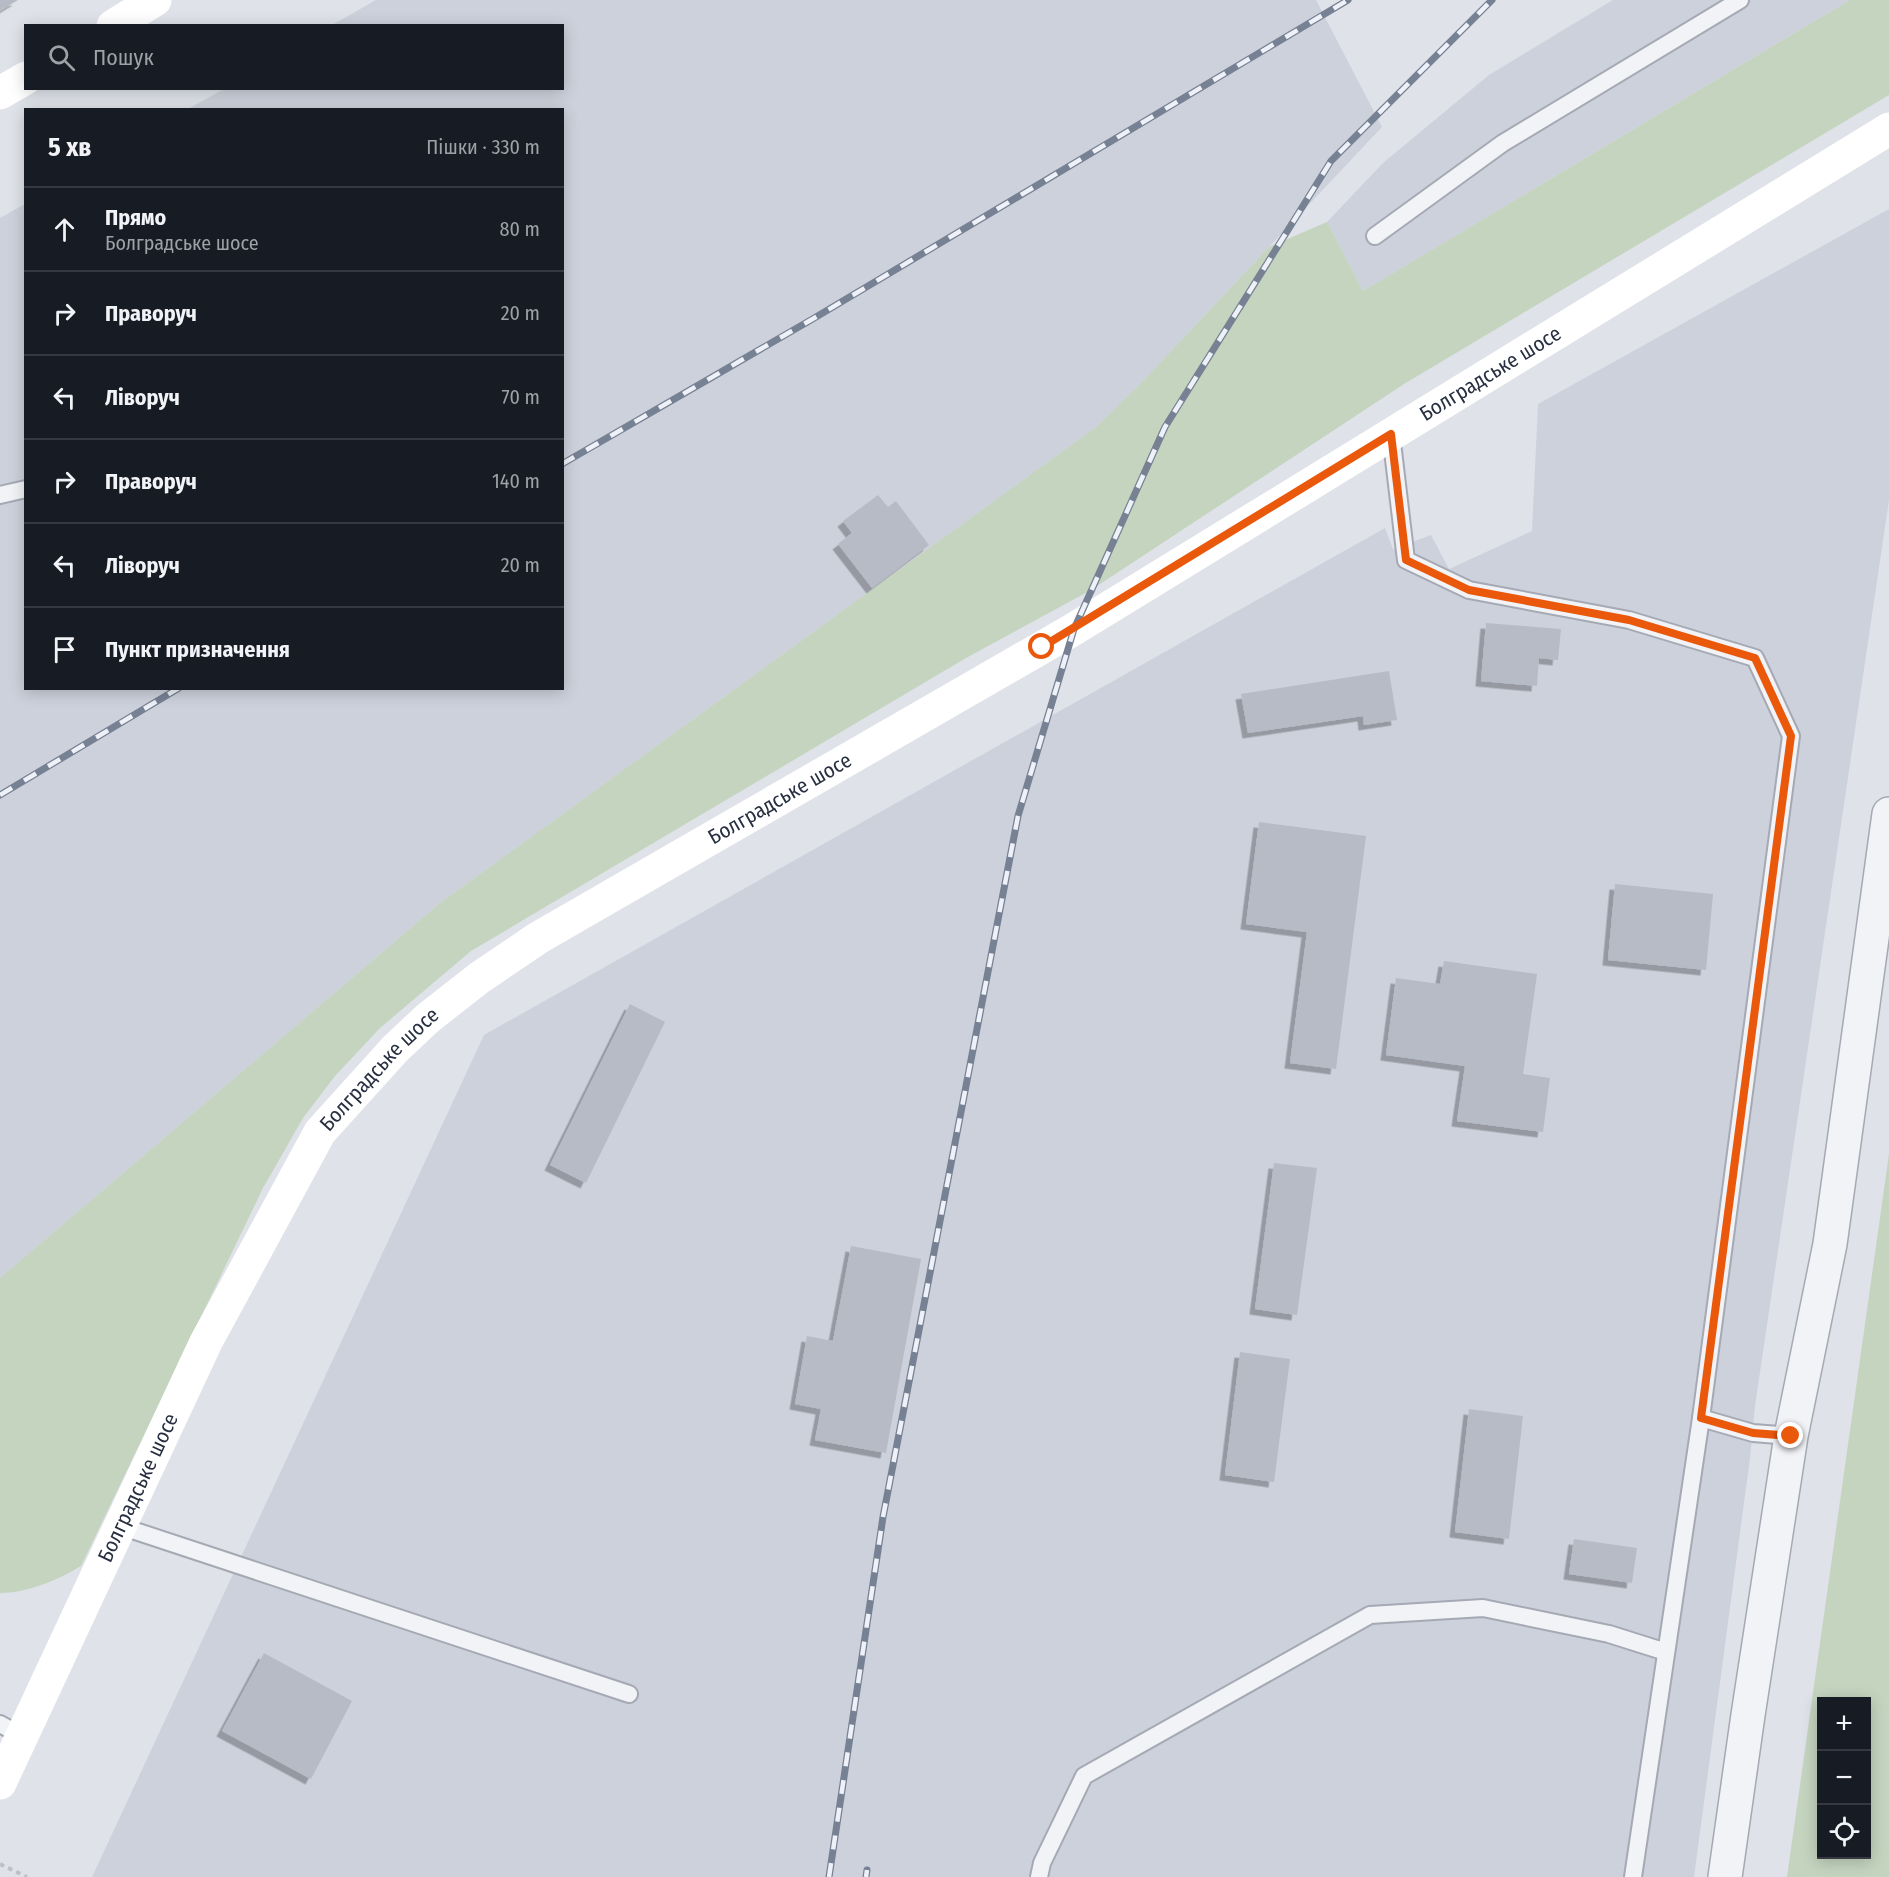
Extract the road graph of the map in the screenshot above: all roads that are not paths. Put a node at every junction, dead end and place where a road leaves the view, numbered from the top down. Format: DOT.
graph roads {
  1 [pos="155,0"];
  2 [pos="1740,0"];
  3 [pos="116,24"];
  4 [pos="24,79"];
  5 [pos="0,93"];
  6 [pos="1889,129"];
  7 [pos="1375,236"];
  8 [pos="1391,434"];
  9 [pos="24,489"];
  10 [pos="0,495"];
  11 [pos="1889,814"];
  12 [pos="1701,1418"];
  13 [pos="1791,1436"];
  14 [pos="120,1526"];
  15 [pos="1666,1652"];
  16 [pos="628,1694"];
  17 [pos="11,1730"];
  18 [pos="0,1783"];
  19 [pos="1039,1877"];
  20 [pos="1633,1877"];
  21 [pos="1725,1877"];
  1 -- 3 [label="main road"];
  2 -- 7 [label="lane"];
  4 -- 5 [label="main road"];
  6 -- 8 [label="main road, Болградське шосе"];
  8 -- 12 [label="lane"];
  8 -- 14 [label="main road, Болградське шосе"];
  9 -- 10 [label="lane"];
  11 -- 13 [label="street"];
  12 -- 13 [label="lane"];
  12 -- 15 [label="lane"];
  13 -- 21 [label="street"];
  14 -- 16 [label="lane"];
  14 -- 17 [label="main road, Болградське шосе"];
  15 -- 19 [label="lane"];
  15 -- 20 [label="lane"];
  17 -- 18 [label="main road, Болградське шосе"];
}
